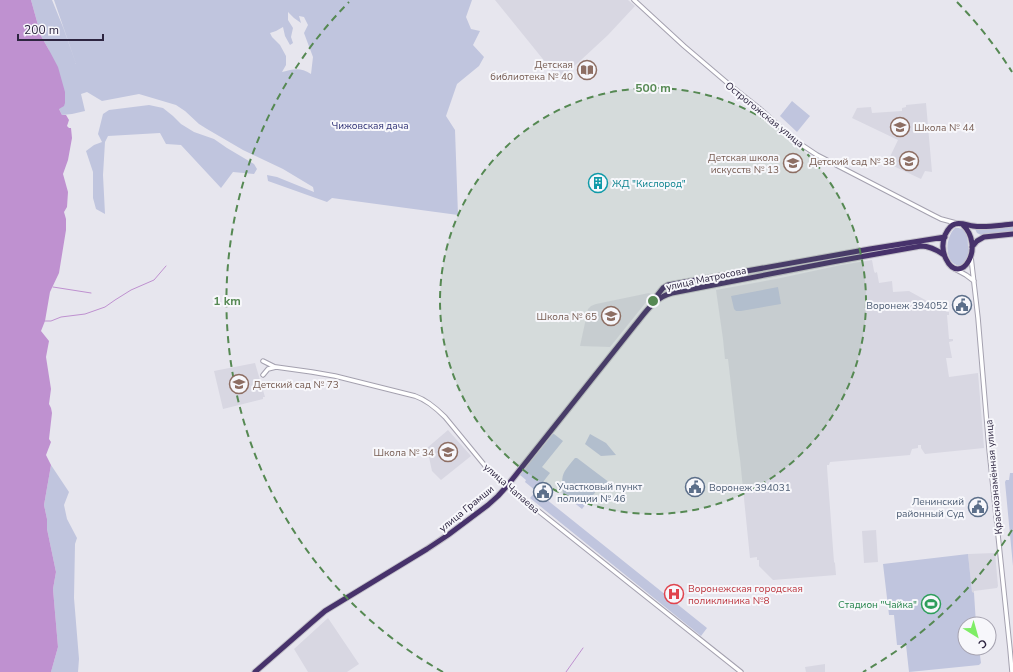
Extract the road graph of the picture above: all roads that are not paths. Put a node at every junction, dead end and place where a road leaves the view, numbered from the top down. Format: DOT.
graph roads {
  1 [pos="634,0"];
  2 [pos="941,219"];
  3 [pos="959,223"];
  4 [pos="1013,224"];
  5 [pos="947,230"];
  6 [pos="1013,234"];
  7 [pos="945,237"];
  8 [pos="972,247"];
  9 [pos="944,255"];
  10 [pos="830,256"];
  11 [pos="971,257"];
  12 [pos="832,262"];
  13 [pos="954,268"];
  14 [pos="974,281"];
  15 [pos="646,312"];
  16 [pos="262,361"];
  17 [pos="276,367"];
  18 [pos="263,375"];
  19 [pos="507,486"];
  20 [pos="1012,649"];
  21 [pos="255,672"];
  22 [pos="741,672"];
  23 [pos="1012,672"];
  1 -- 2 [label="street, Острогожская улица"];
  2 -- 3 [label="street, Острогожская улица"];
  2 -- 5 [label="street"];
  3 -- 4 [label="highway"];
  3 -- 5 [label="highway"];
  3 -- 8 [label="highway"];
  5 -- 7 [label="highway"];
  6 -- 8 [label="highway"];
  7 -- 9 [label="highway"];
  7 -- 10 [label="highway, улица Матросова"];
  8 -- 11 [label="highway"];
  9 -- 12 [label="highway, улица Матросова"];
  9 -- 13 [label="highway, улица Матросова"];
  10 -- 12 [label="highway"];
  10 -- 15 [label="highway, улица Матросова"];
  11 -- 13 [label="highway"];
  11 -- 14 [label="street, Краснознамённая улица"];
  12 -- 15 [label="highway, улица Матросова"];
  13 -- 14 [label="street"];
  14 -- 20 [label="street, Краснознамённая улица"];
  15 -- 19 [label="highway, улица Грамши"];
  16 -- 17 [label="street, улица Чапаева"];
  17 -- 18 [label="street"];
  17 -- 19 [label="street, улица Чапаева"];
  19 -- 21 [label="highway, улица Грамши"];
  19 -- 22 [label="street, улица Чапаева"];
  20 -- 23 [label="street, Краснознамённая улица"];
}
